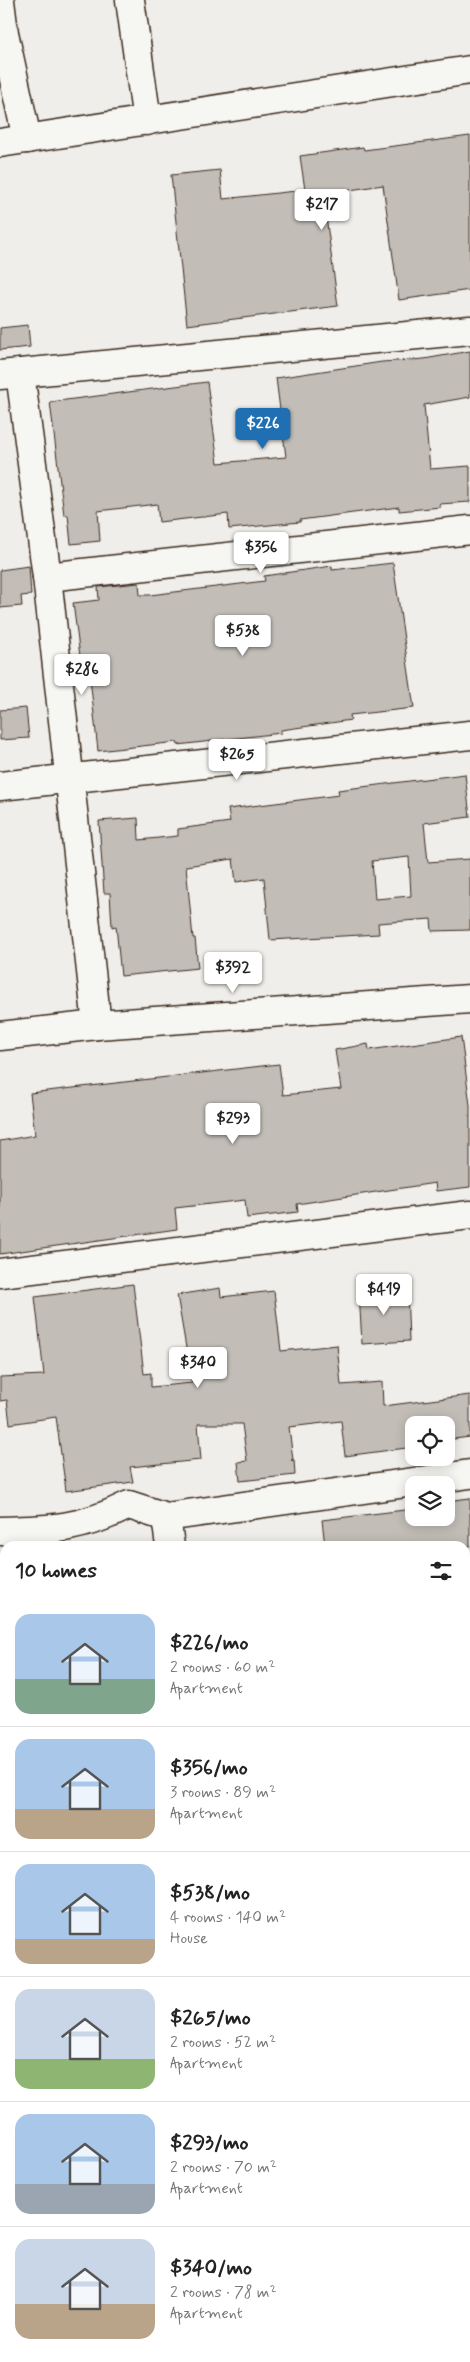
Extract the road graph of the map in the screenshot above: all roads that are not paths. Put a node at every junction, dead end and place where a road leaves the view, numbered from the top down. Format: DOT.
graph roads {
  1 [pos="130,0"];
  2 [pos="0,1"];
  3 [pos="470,70"];
  4 [pos="147,121"];
  5 [pos="28,139"];
  6 [pos="0,143"];
  7 [pos="470,330"];
  8 [pos="10,374"];
  9 [pos="470,530"];
  10 [pos="47,577"];
  11 [pos="470,735"];
  12 [pos="70,778"];
  13 [pos="0,786"];
  14 [pos="470,999"];
  15 [pos="97,1025"];
  16 [pos="0,1036"];
  17 [pos="470,1214"];
  18 [pos="0,1274"];
  19 [pos="470,1474"];
  20 [pos="166,1517"];
  21 [pos="0,1531"];
  22 [pos="169,1541"];
  1 -- 4 [label="street"];
  2 -- 5 [label="street"];
  3 -- 4 [label="street"];
  4 -- 5 [label="street"];
  5 -- 6 [label="street"];
  7 -- 8 [label="street"];
  8 -- 10 [label="street"];
  9 -- 10 [label="street"];
  10 -- 12 [label="street"];
  11 -- 12 [label="street"];
  12 -- 13 [label="street"];
  12 -- 15 [label="street"];
  14 -- 15 [label="street"];
  15 -- 16 [label="street"];
  17 -- 18 [label="street"];
  19 -- 20 [label="street"];
  20 -- 21 [label="street"];
  20 -- 22 [label="street"];
}
